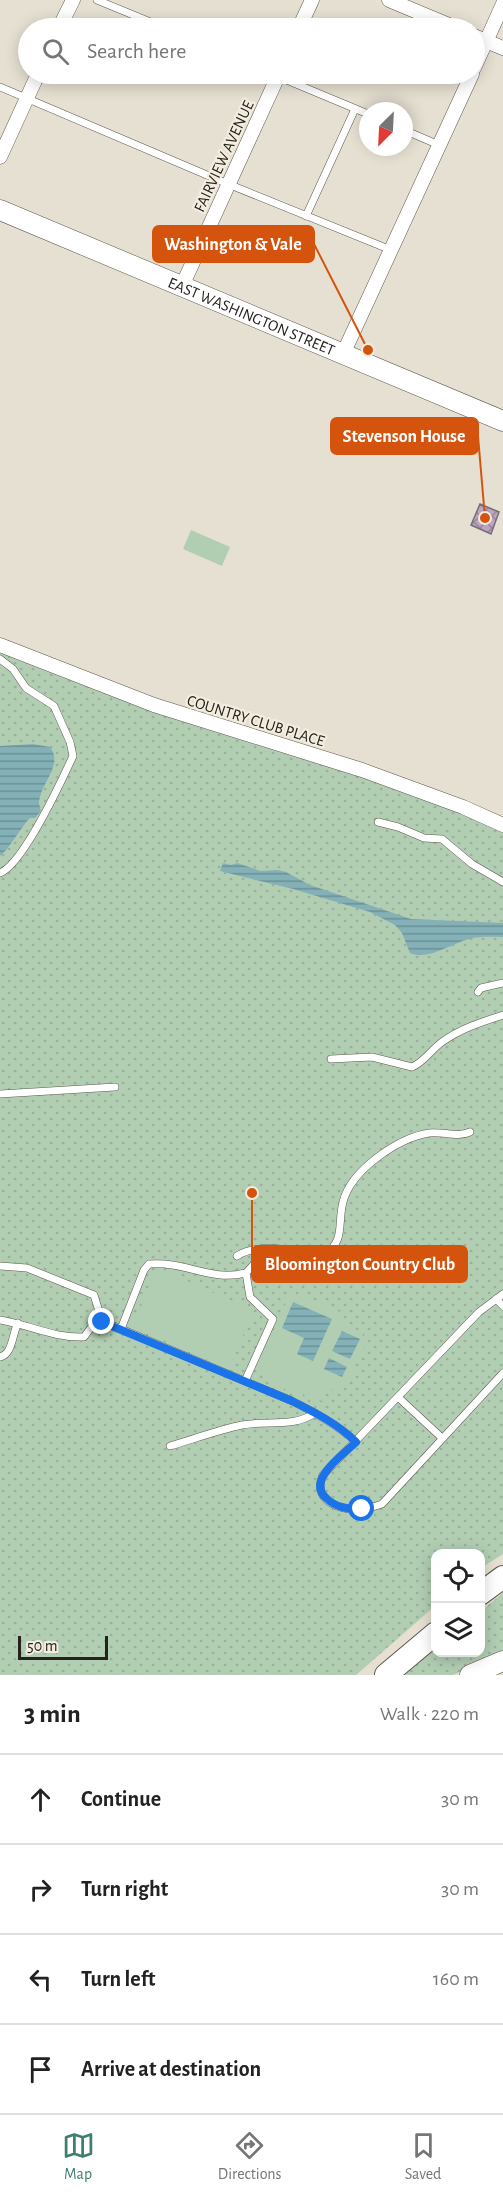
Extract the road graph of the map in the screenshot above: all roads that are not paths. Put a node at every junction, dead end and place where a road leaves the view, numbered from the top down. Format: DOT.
graph roads {
  1 [pos="73,0"];
  2 [pos="97,0"];
  3 [pos="312,0"];
  4 [pos="389,0"];
  5 [pos="503,4"];
  6 [pos="64,18"];
  7 [pos="141,18"];
  8 [pos="304,18"];
  9 [pos="432,18"];
  10 [pos="485,31"];
  11 [pos="485,41"];
  12 [pos="503,48"];
  13 [pos="33,84"];
  14 [pos="272,84"];
  15 [pos="299,84"];
  16 [pos="467,84"];
  17 [pos="0,87"];
  18 [pos="27,98"];
  19 [pos="355,109"];
  20 [pos="359,111"];
  21 [pos="413,134"];
  22 [pos="439,145"];
  23 [pos="0,157"];
  24 [pos="228,184"];
  25 [pos="0,210"];
  26 [pos="306,216"];
  27 [pos="391,249"];
  28 [pos="182,286"];
  29 [pos="343,354"];
  30 [pos="503,421"];
  31 [pos="0,645"];
  32 [pos="0,659"];
  33 [pos="378,822"];
  34 [pos="503,825"];
  35 [pos="0,873"];
  36 [pos="503,882"];
  37 [pos="503,983"];
  38 [pos="478,992"];
  39 [pos="503,1015"];
  40 [pos="331,1059"];
  41 [pos="115,1087"];
  42 [pos="0,1094"];
  43 [pos="470,1132"];
  44 [pos="237,1256"];
  45 [pos="306,1265"];
  46 [pos="0,1266"];
  47 [pos="246,1273"];
  48 [pos="503,1294"];
  49 [pos="496,1299"];
  50 [pos="503,1306"];
  51 [pos="0,1320"];
  52 [pos="102,1322"];
  53 [pos="18,1323"];
  54 [pos="121,1329"];
  55 [pos="0,1358"];
  56 [pos="503,1373"];
  57 [pos="245,1381"];
  58 [pos="399,1398"];
  59 [pos="315,1413"];
  60 [pos="441,1438"];
  61 [pos="356,1442"];
  62 [pos="170,1446"];
  63 [pos="503,1577"];
  64 [pos="485,1590"];
  65 [pos="431,1636"];
  66 [pos="503,1661"];
  67 [pos="386,1675"];
  68 [pos="470,1675"];
  1 -- 6 [label="street"];
  2 -- 7 [label="lane"];
  3 -- 8 [label="street"];
  4 -- 9 [label="street"];
  5 -- 10 [label="street"];
  11 -- 12 [label="street"];
  13 -- 18 [label="street"];
  14 -- 24 [label="street, FAIRVIEW AVENUE"];
  15 -- 19 [label="lane"];
  16 -- 22 [label="street"];
  17 -- 18 [label="lane"];
  18 -- 23 [label="street"];
  18 -- 24 [label="lane"];
  19 -- 20 [label="lane"];
  19 -- 26 [label="lane"];
  21 -- 22 [label="lane"];
  22 -- 27 [label="street"];
  24 -- 26 [label="lane"];
  24 -- 28 [label="street, FAIRVIEW AVENUE"];
  25 -- 28 [label="main road, EAST WASHINGTON STREET"];
  26 -- 27 [label="lane"];
  27 -- 29 [label="street"];
  28 -- 29 [label="main road, EAST WASHINGTON STREET"];
  29 -- 30 [label="main road, EAST WASHINGTON STREET"];
  31 -- 34 [label="street, COUNTRY CLUB PLACE"];
  32 -- 35 [label="lane"];
  33 -- 36 [label="lane"];
  37 -- 38 [label="lane"];
  39 -- 40 [label="lane"];
  41 -- 42 [label="lane"];
  43 -- 45 [label="lane"];
  44 -- 45 [label="lane"];
  45 -- 47 [label="lane"];
  46 -- 52 [label="lane"];
  47 -- 54 [label="lane"];
  47 -- 57 [label="lane"];
  48 -- 49 [label="lane"];
  49 -- 50 [label="lane"];
  49 -- 58 [label="lane"];
  51 -- 53 [label="lane"];
  52 -- 53 [label="lane"];
  52 -- 54 [label="lane"];
  53 -- 55 [label="lane"];
  54 -- 57 [label="lane"];
  56 -- 60 [label="lane"];
  57 -- 59 [label="lane"];
  58 -- 60 [label="lane"];
  58 -- 61 [label="lane"];
  59 -- 61 [label="lane"];
  59 -- 62 [label="lane"];
  60 -- 61 [label="lane"];
  63 -- 64 [label="main road"];
  65 -- 67 [label="main road"];
  66 -- 68 [label="main road"];
}
